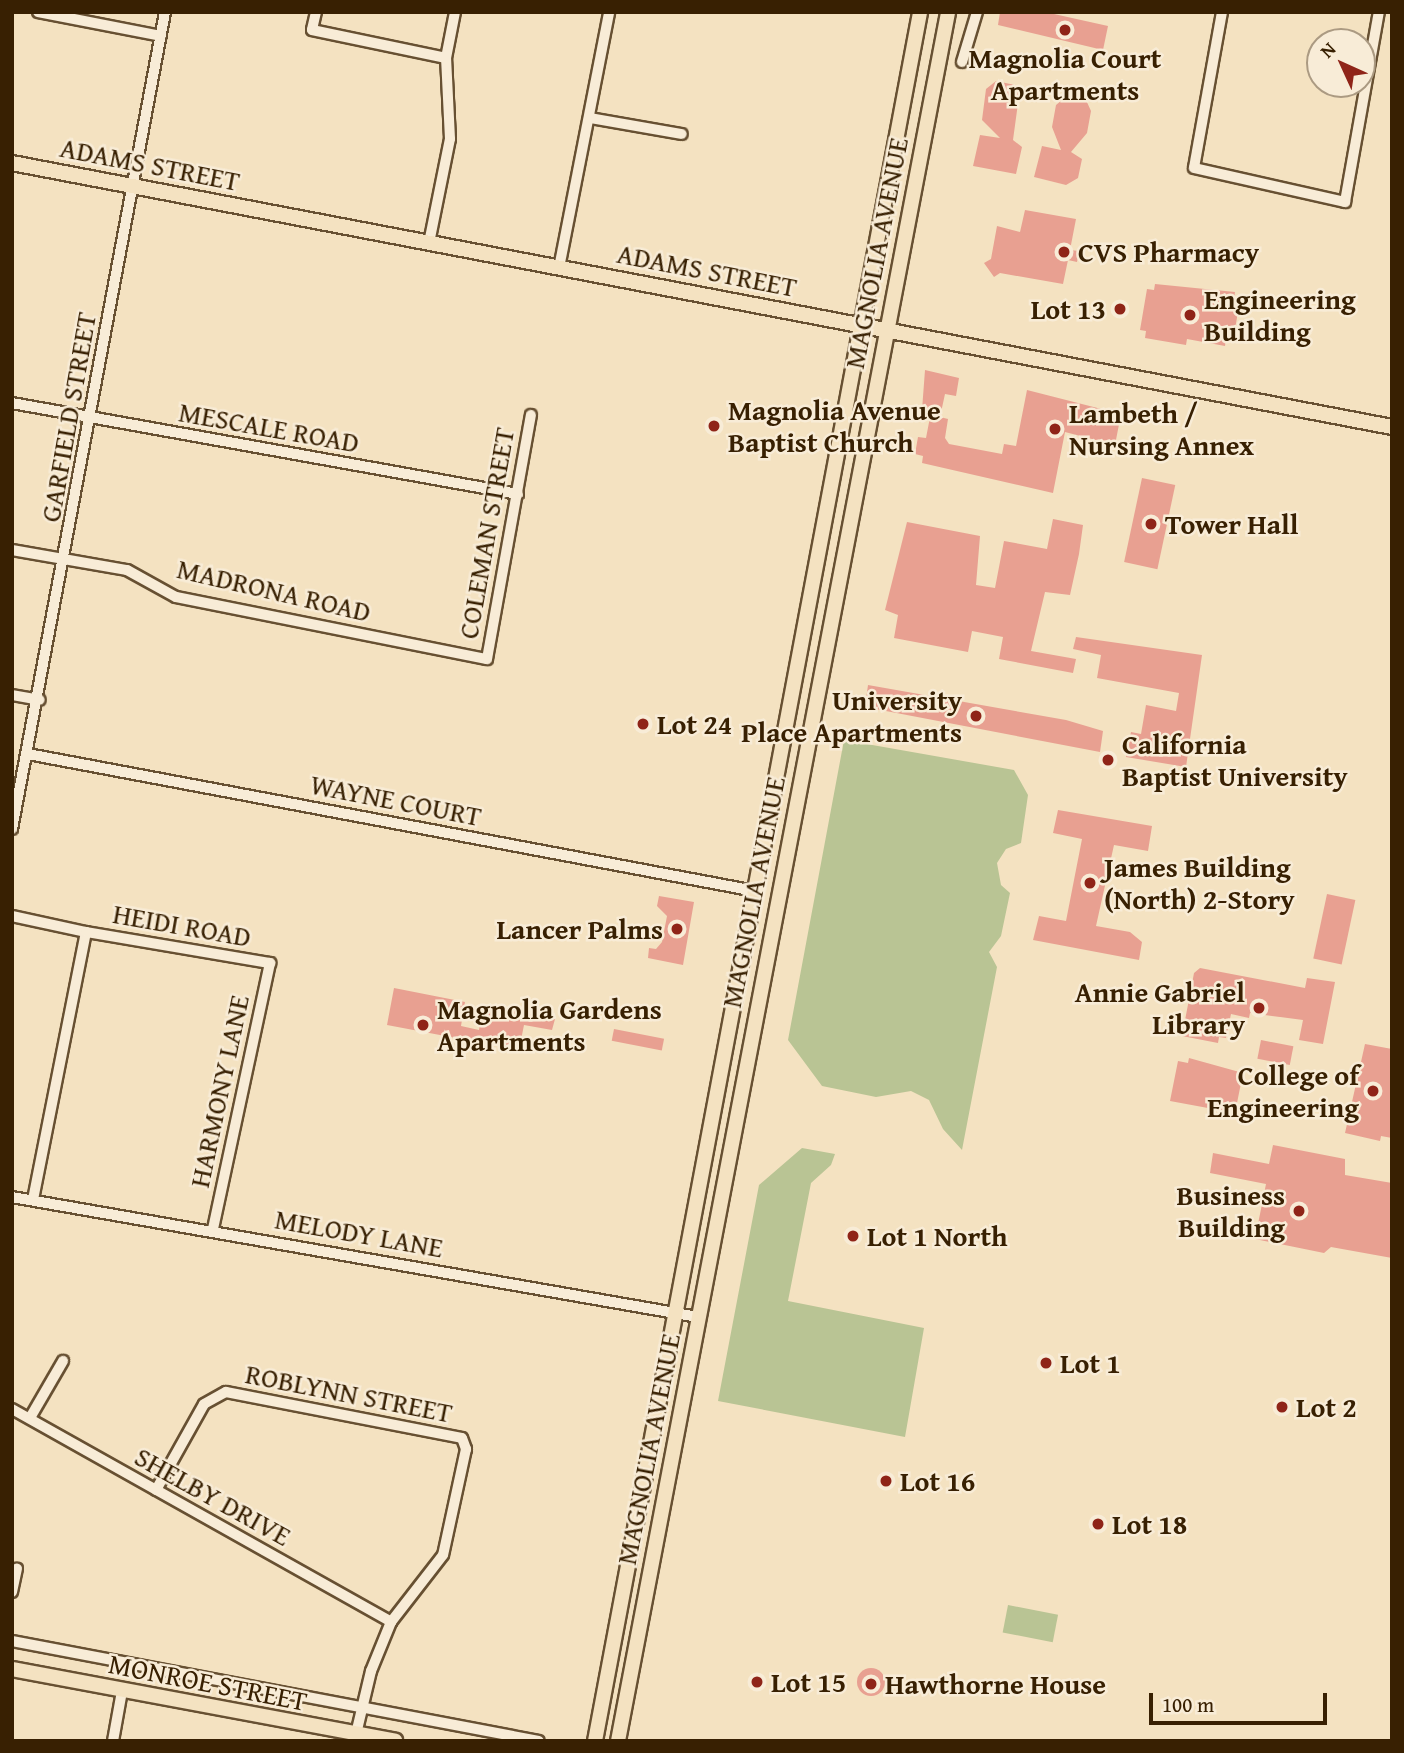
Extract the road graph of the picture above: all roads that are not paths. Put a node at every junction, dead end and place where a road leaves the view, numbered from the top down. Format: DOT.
graph roads {
  1 [pos="38,12"];
  2 [pos="165,12"];
  3 [pos="316,12"];
  4 [pos="455,12"];
  5 [pos="608,12"];
  6 [pos="920,12"];
  7 [pos="948,12"];
  8 [pos="977,12"];
  9 [pos="1222,12"];
  10 [pos="1378,12"];
  11 [pos="161,36"];
  12 [pos="446,58"];
  13 [pos="962,62"];
  14 [pos="590,118"];
  15 [pos="681,134"];
  16 [pos="12,163"];
  17 [pos="133,187"];
  18 [pos="429,243"];
  19 [pos="559,268"];
  20 [pos="863,323"];
  21 [pos="886,328"];
  22 [pos="12,403"];
  23 [pos="531,415"];
  24 [pos="92,418"];
  25 [pos="1392,427"];
  26 [pos="518,494"];
  27 [pos="12,550"];
  28 [pos="65,560"];
  29 [pos="487,659"];
  30 [pos="12,695"];
  31 [pos="40,700"];
  32 [pos="28,754"];
  33 [pos="12,829"];
  34 [pos="755,891"];
  35 [pos="778,895"];
  36 [pos="12,916"];
  37 [pos="86,932"];
  38 [pos="270,963"];
  39 [pos="12,1197"];
  40 [pos="33,1199"];
  41 [pos="213,1230"];
  42 [pos="675,1313"];
  43 [pos="698,1317"];
  44 [pos="63,1360"];
  45 [pos="12,1409"];
  46 [pos="30,1418"];
  47 [pos="156,1490"];
  48 [pos="17,1569"];
  49 [pos="12,1592"];
  50 [pos="391,1622"];
  51 [pos="12,1642"];
  52 [pos="12,1669"];
  53 [pos="122,1691"];
  54 [pos="361,1708"];
  55 [pos="356,1734"];
  56 [pos="113,1741"];
  57 [pos="395,1741"];
  58 [pos="540,1741"];
  59 [pos="595,1741"];
  60 [pos="618,1741"];
  1 -- 11 [label="street"];
  2 -- 11 [label="street, GARFIELD STREET"];
  3 -- 12 [label="street"];
  4 -- 12 [label="street"];
  5 -- 14 [label="street"];
  6 -- 20 [label="main road, MAGNOLIA AVENUE"];
  7 -- 21 [label="main road, MAGNOLIA AVENUE"];
  8 -- 13 [label="street"];
  9 -- 10 [label="street"];
  11 -- 17 [label="street, GARFIELD STREET"];
  12 -- 18 [label="street"];
  14 -- 15 [label="street"];
  14 -- 19 [label="street"];
  16 -- 17 [label="main road, ADAMS STREET"];
  17 -- 18 [label="main road, ADAMS STREET"];
  17 -- 24 [label="street, GARFIELD STREET"];
  18 -- 19 [label="main road, ADAMS STREET"];
  19 -- 20 [label="main road, ADAMS STREET"];
  20 -- 21 [label="main road, ADAMS STREET"];
  20 -- 34 [label="main road, MAGNOLIA AVENUE"];
  21 -- 25 [label="main road, ADAMS STREET"];
  21 -- 35 [label="main road, MAGNOLIA AVENUE"];
  22 -- 24 [label="street, MESCALE ROAD"];
  23 -- 26 [label="street, COLEMAN STREET"];
  24 -- 26 [label="street, MESCALE ROAD"];
  24 -- 28 [label="street, GARFIELD STREET"];
  26 -- 29 [label="street, COLEMAN STREET"];
  27 -- 28 [label="street, MADRONA ROAD"];
  28 -- 29 [label="street, MADRONA ROAD"];
  28 -- 31 [label="street, GARFIELD STREET"];
  30 -- 31 [label="street"];
  31 -- 32 [label="street, GARFIELD STREET"];
  32 -- 33 [label="street, GARFIELD STREET"];
  32 -- 34 [label="street, WAYNE COURT"];
  34 -- 35 [label="main road"];
  34 -- 42 [label="main road, MAGNOLIA AVENUE"];
  35 -- 43 [label="main road, MAGNOLIA AVENUE"];
  36 -- 37 [label="street, HEIDI ROAD"];
  37 -- 38 [label="street, HEIDI ROAD"];
  37 -- 40 [label="street"];
  38 -- 41 [label="street, HARMONY LANE"];
  39 -- 40 [label="street, MELODY LANE"];
  40 -- 41 [label="street, MELODY LANE"];
  41 -- 42 [label="street, MELODY LANE"];
  42 -- 43 [label="street, MELODY LANE"];
  42 -- 59 [label="main road, MAGNOLIA AVENUE"];
  43 -- 60 [label="main road, MAGNOLIA AVENUE"];
  44 -- 46 [label="street"];
  45 -- 46 [label="street, SHELBY DRIVE"];
  46 -- 47 [label="street, SHELBY DRIVE"];
  47 -- 50 [label="street, SHELBY DRIVE"];
  47 -- 50 [label="street, ROBLYNN STREET"];
  48 -- 49 [label="street"];
  50 -- 54 [label="street"];
  51 -- 54 [label="street"];
  52 -- 53 [label="main road, MONROE STREET"];
  53 -- 55 [label="main road, MONROE STREET"];
  53 -- 56 [label="street"];
  54 -- 55 [label="street"];
  54 -- 58 [label="street"];
  55 -- 57 [label="main road, MONROE STREET"];
}
